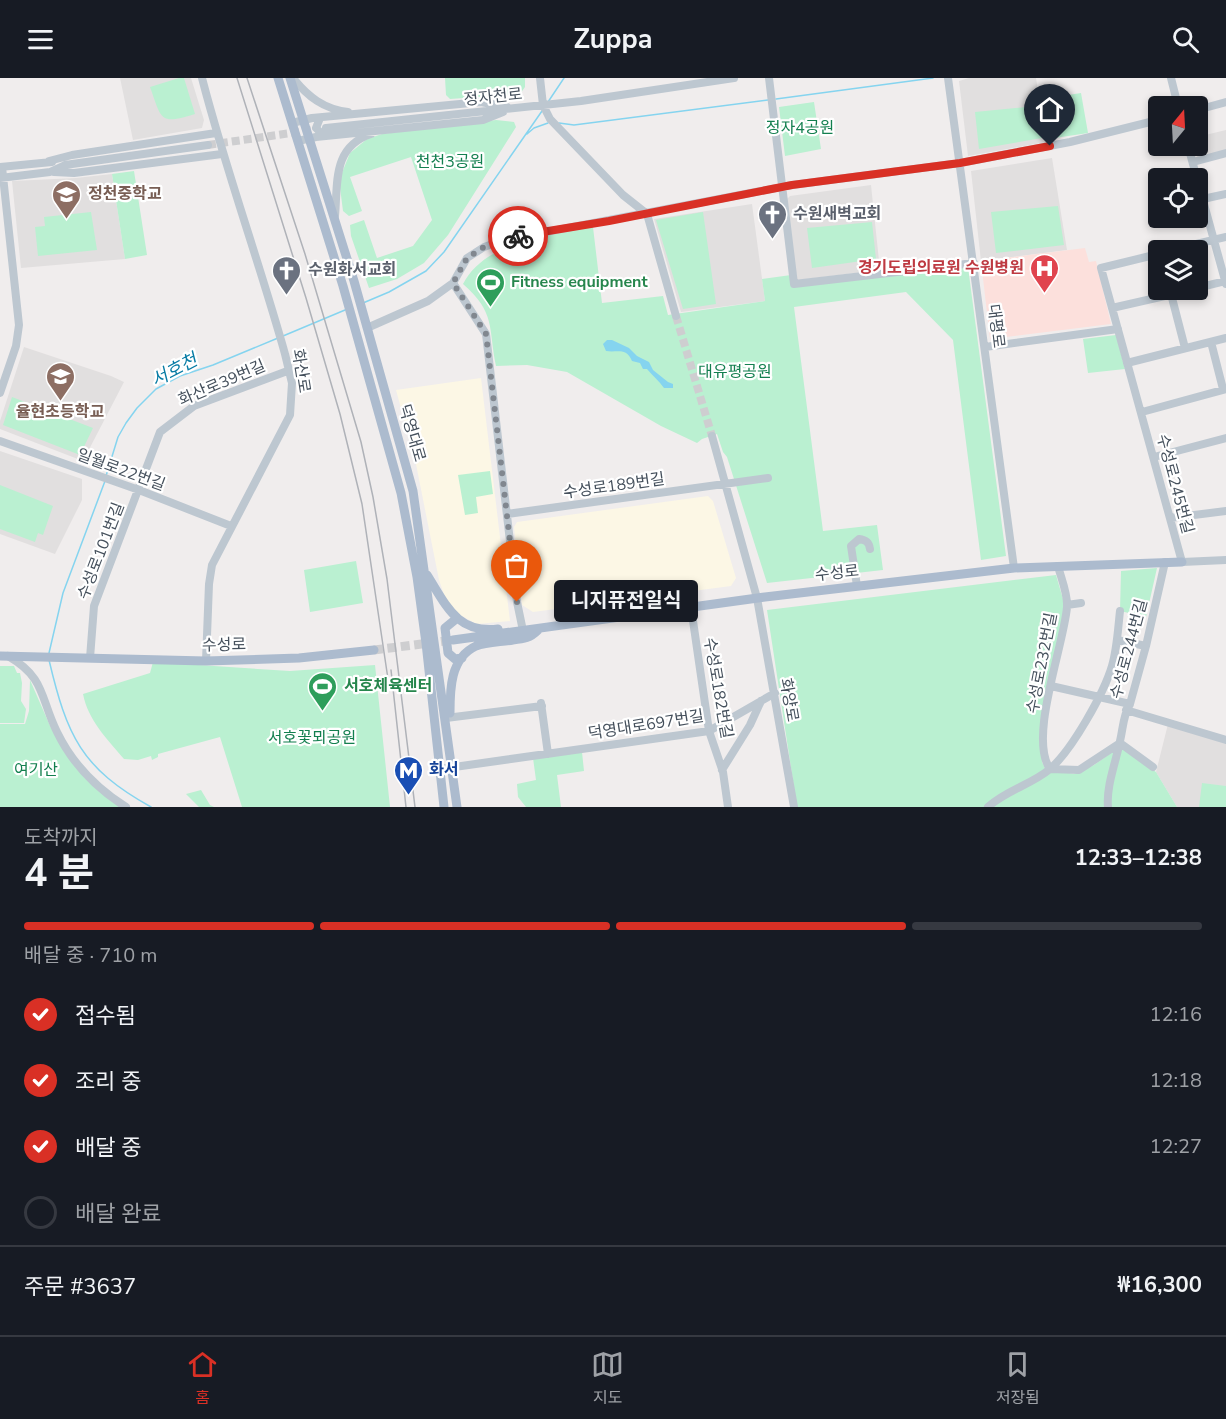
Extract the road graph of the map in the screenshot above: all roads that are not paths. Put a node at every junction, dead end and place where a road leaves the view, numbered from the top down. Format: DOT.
graph roads {
  1 [pos="202,78"];
  2 [pos="278,78"];
  3 [pos="292,78"];
  4 [pos="734,78"];
  5 [pos="948,78"];
  6 [pos="1172,78"];
  7 [pos="770,81"];
  8 [pos="540,82"];
  9 [pos="1176,96"];
  10 [pos="1226,102"];
  11 [pos="543,105"];
  12 [pos="1208,107"];
  13 [pos="514,108"];
  14 [pos="362,114"];
  15 [pos="320,117"];
  16 [pos="304,120"];
  17 [pos="1148,122"];
  18 [pos="292,123"];
  19 [pos="381,131"];
  20 [pos="325,132"];
  21 [pos="216,133"];
  22 [pos="309,138"];
  23 [pos="298,141"];
  24 [pos="208,145"];
  25 [pos="1226,153"];
  26 [pos="222,154"];
  27 [pos="1190,156"];
  28 [pos="49,161"];
  29 [pos="1192,162"];
  30 [pos="960,163"];
  31 [pos="65,165"];
  32 [pos="1,167"];
  33 [pos="1194,168"];
  34 [pos="50,172"];
  35 [pos="2,178"];
  36 [pos="783,187"];
  37 [pos="1226,194"];
  38 [pos="1208,198"];
  39 [pos="647,214"];
  40 [pos="335,216"];
  41 [pos="1208,218"];
  42 [pos="1226,237"];
  43 [pos="1214,240"];
  44 [pos="1208,241"];
  45 [pos="1148,256"];
  46 [pos="974,263"];
  47 [pos="1226,282"];
  48 [pos="453,283"];
  49 [pos="1208,286"];
  50 [pos="1148,299"];
  51 [pos="1173,300"];
  52 [pos="1112,308"];
  53 [pos="676,316"];
  54 [pos="366,326"];
  55 [pos="1118,329"];
  56 [pos="1226,338"];
  57 [pos="1211,342"];
  58 [pos="985,347"];
  59 [pos="1185,348"];
  60 [pos="1127,363"];
  61 [pos="290,370"];
  62 [pos="1225,389"];
  63 [pos="0,393"];
  64 [pos="1142,412"];
  65 [pos="712,436"];
  66 [pos="1226,438"];
  67 [pos="0,441"];
  68 [pos="1154,457"];
  69 [pos="768,478"];
  70 [pos="725,484"];
  71 [pos="139,490"];
  72 [pos="1226,511"];
  73 [pos="507,514"];
  74 [pos="1170,518"];
  75 [pos="231,526"];
  76 [pos="870,549"];
  77 [pos="1226,560"];
  78 [pos="1165,562"];
  79 [pos="1182,562"];
  80 [pos="1058,566"];
  81 [pos="1014,568"];
  82 [pos="425,571"];
  83 [pos="857,586"];
  84 [pos="757,598"];
  85 [pos="1081,603"];
  86 [pos="1067,605"];
  87 [pos="691,607"];
  88 [pos="1120,611"];
  89 [pos="456,619"];
  90 [pos="522,626"];
  91 [pos="538,630"];
  92 [pos="453,640"];
  93 [pos="1116,640"];
  94 [pos="1146,646"];
  95 [pos="374,650"];
  96 [pos="4,656"];
  97 [pos="90,658"];
  98 [pos="462,658"];
  99 [pos="206,661"];
  100 [pos="1051,686"];
  101 [pos="775,693"];
  102 [pos="1097,698"];
  103 [pos="761,701"];
  104 [pos="1128,707"];
  105 [pos="448,718"];
  106 [pos="709,731"];
  107 [pos="1226,740"];
  108 [pos="1120,743"];
  109 [pos="548,754"];
  110 [pos="1153,766"];
  111 [pos="452,767"];
  112 [pos="440,769"];
  113 [pos="1050,769"];
  114 [pos="722,770"];
  115 [pos="126,807"];
  116 [pos="444,807"];
  117 [pos="457,807"];
  118 [pos="728,807"];
  119 [pos="794,807"];
  120 [pos="988,807"];
  121 [pos="1108,807"];
  1 -- 21 [label="street, 화산로"];
  2 -- 18 [label="main road, 덕영대로"];
  3 -- 14 [label="street"];
  3 -- 16 [label="main road, 덕영대로"];
  4 -- 11 [label="street, 정자천로"];
  5 -- 30 [label="street, 대평로"];
  6 -- 9 [label="street"];
  7 -- 36 [label="street"];
  8 -- 11 [label="street"];
  10 -- 12 [label="street"];
  11 -- 13 [label="street, 정자천로"];
  11 -- 39 [label="street"];
  13 -- 14 [label="street"];
  13 -- 19 [label="street"];
  13 -- 20 [label="street, 정자천로"];
  14 -- 15 [label="street"];
  15 -- 16 [label="street"];
  15 -- 20 [label="street"];
  16 -- 18 [label="street"];
  16 -- 22 [label="main road, 덕영대로"];
  17 -- 30 [label="street"];
  18 -- 23 [label="main road, 덕영대로"];
  19 -- 20 [label="street"];
  19 -- 40 [label="street"];
  20 -- 22 [label="street"];
  21 -- 26 [label="street, 화산로"];
  21 -- 28 [label="street"];
  22 -- 23 [label="street"];
  22 -- 40 [label="main road, 덕영대로"];
  23 -- 112 [label="main road, 덕영대로"];
  24 -- 31 [label="street"];
  25 -- 29 [label="street"];
  26 -- 34 [label="street"];
  26 -- 61 [label="street, 화산로"];
  27 -- 29 [label="street"];
  28 -- 31 [label="street"];
  28 -- 32 [label="street"];
  29 -- 33 [label="street"];
  30 -- 36 [label="street"];
  30 -- 46 [label="street, 대평로"];
  31 -- 34 [label="street"];
  32 -- 35 [label="street"];
  34 -- 35 [label="street"];
  35 -- 63 [label="street"];
  36 -- 39 [label="street"];
  36 -- 46 [label="street"];
  37 -- 38 [label="street"];
  39 -- 48 [label="street"];
  39 -- 53 [label="street"];
  40 -- 54 [label="main road, 덕영대로"];
  41 -- 43 [label="street"];
  42 -- 43 [label="street"];
  43 -- 44 [label="street"];
  43 -- 47 [label="street"];
  45 -- 52 [label="street, 수성로245번길"];
  46 -- 58 [label="street, 대평로"];
  47 -- 49 [label="street"];
  48 -- 54 [label="street"];
  48 -- 73 [label="street"];
  50 -- 52 [label="street"];
  51 -- 59 [label="street"];
  52 -- 55 [label="street, 수성로245번길"];
  54 -- 82 [label="main road, 덕영대로"];
  55 -- 58 [label="street"];
  55 -- 60 [label="street, 수성로245번길"];
  56 -- 57 [label="street"];
  57 -- 59 [label="street"];
  57 -- 62 [label="street"];
  58 -- 81 [label="street, 대평로"];
  59 -- 60 [label="street"];
  60 -- 64 [label="street, 수성로245번길"];
  61 -- 71 [label="street, 화산로39번길"];
  61 -- 75 [label="street, 화산로"];
  62 -- 64 [label="street"];
  64 -- 68 [label="street, 수성로245번길"];
  65 -- 70 [label="street"];
  66 -- 68 [label="street"];
  67 -- 71 [label="street, 일월로22번길"];
  68 -- 74 [label="street, 수성로245번길"];
  69 -- 70 [label="street, 수성로189번길"];
  70 -- 73 [label="street, 수성로189번길"];
  70 -- 84 [label="street"];
  71 -- 75 [label="street, 일월로22번길"];
  71 -- 97 [label="street, 수성로101번길"];
  72 -- 74 [label="street"];
  73 -- 90 [label="street"];
  74 -- 79 [label="street, 수성로245번길"];
  75 -- 99 [label="street, 화산로"];
  76 -- 83 [label="street"];
  77 -- 79 [label="street, 수성로"];
  78 -- 79 [label="main road, 수성로"];
  78 -- 80 [label="main road, 수성로"];
  78 -- 94 [label="street, 수성로244번길"];
  80 -- 81 [label="main road, 수성로"];
  80 -- 86 [label="street, 수성로232번길"];
  81 -- 83 [label="main road, 수성로"];
  82 -- 89 [label="main road"];
  82 -- 105 [label="main road, 덕영대로"];
  83 -- 84 [label="main road, 수성로"];
  84 -- 87 [label="main road, 수성로"];
  84 -- 101 [label="street, 화양로"];
  85 -- 86 [label="street"];
  86 -- 100 [label="street, 수성로232번길"];
  87 -- 91 [label="main road, 수성로"];
  87 -- 106 [label="street, 수성로182번길"];
  88 -- 93 [label="street"];
  89 -- 90 [label="main road"];
  89 -- 98 [label="main road"];
  90 -- 91 [label="main road"];
  91 -- 92 [label="main road, 수성로"];
  91 -- 98 [label="main road"];
  93 -- 94 [label="street"];
  93 -- 102 [label="street"];
  94 -- 104 [label="street, 수성로244번길"];
  95 -- 99 [label="main road, 수성로"];
  96 -- 97 [label="main road, 수성로"];
  96 -- 115 [label="street"];
  97 -- 99 [label="main road, 수성로"];
  98 -- 105 [label="main road"];
  100 -- 102 [label="street"];
  100 -- 113 [label="street, 수성로232번길"];
  101 -- 103 [label="street, 덕영대로697번길"];
  101 -- 119 [label="street, 화양로"];
  102 -- 104 [label="street"];
  102 -- 113 [label="street"];
  103 -- 106 [label="street, 덕영대로697번길"];
  103 -- 114 [label="street"];
  104 -- 107 [label="street"];
  104 -- 108 [label="street, 수성로244번길"];
  105 -- 109 [label="street"];
  105 -- 111 [label="main road"];
  106 -- 109 [label="street, 덕영대로697번길"];
  106 -- 114 [label="street, 수성로182번길"];
  108 -- 110 [label="street"];
  108 -- 113 [label="street"];
  108 -- 121 [label="street, 수성로244번길"];
  109 -- 111 [label="street, 덕영대로697번길"];
  111 -- 112 [label="street, 덕영대로697번길"];
  111 -- 117 [label="main road"];
  112 -- 116 [label="main road, 덕영대로"];
  113 -- 120 [label="street"];
  114 -- 118 [label="street, 수성로182번길"];
}
